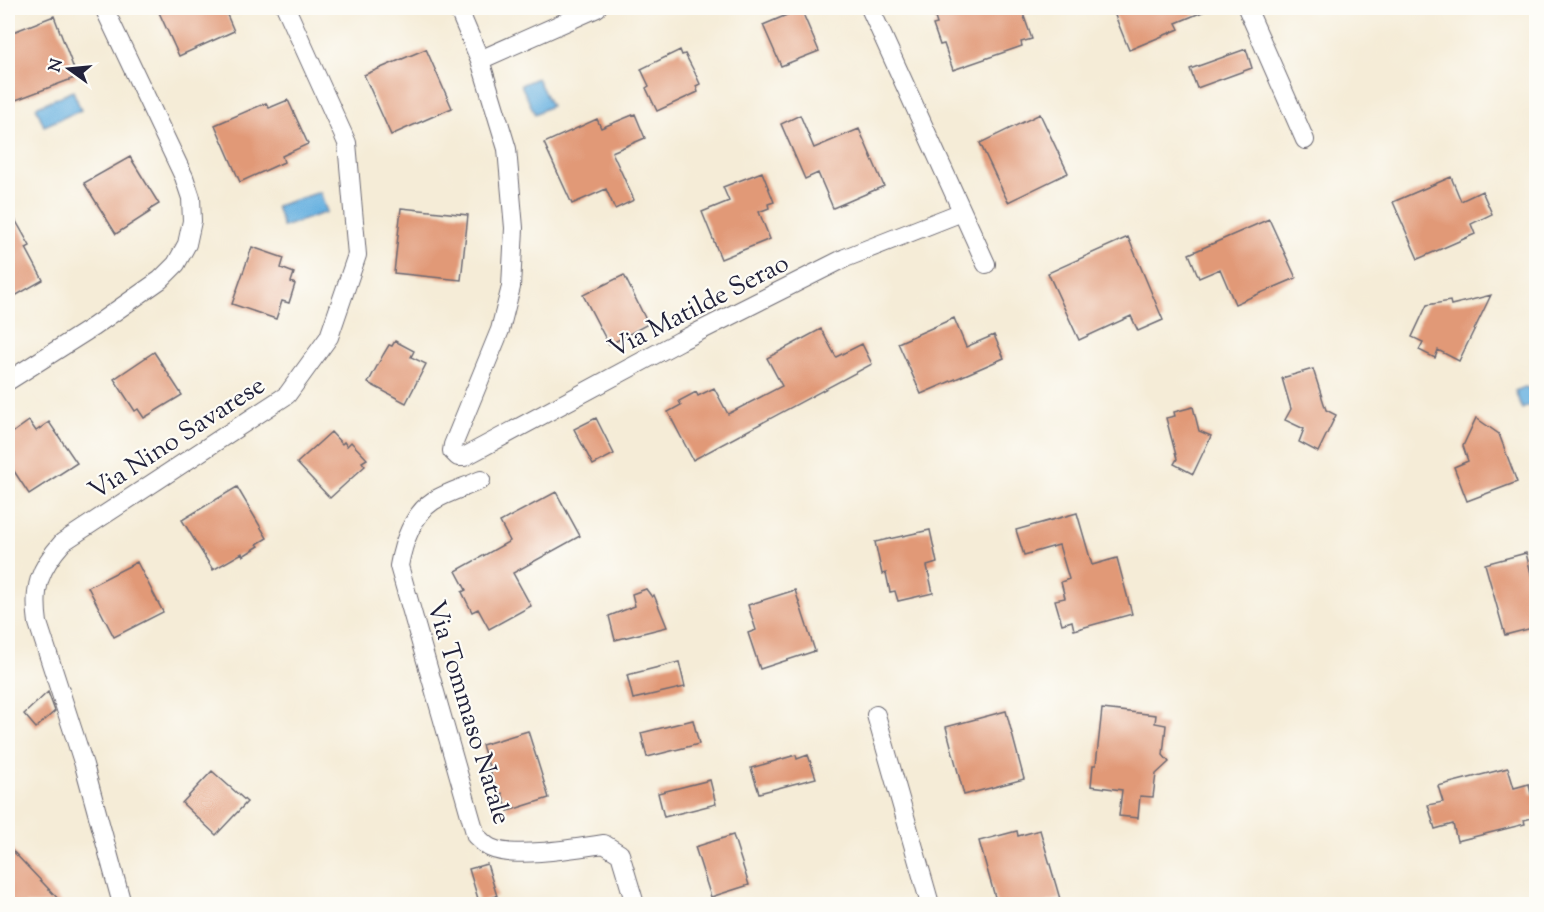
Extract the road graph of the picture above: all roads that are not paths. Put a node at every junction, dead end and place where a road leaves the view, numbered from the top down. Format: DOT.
graph roads {
  1 [pos="104,8"];
  2 [pos="286,8"];
  3 [pos="458,8"];
  4 [pos="597,8"];
  5 [pos="870,8"];
  6 [pos="1247,8"];
  7 [pos="480,60"];
  8 [pos="1305,140"];
  9 [pos="963,212"];
  10 [pos="986,264"];
  11 [pos="8,381"];
  12 [pos="481,480"];
  13 [pos="876,715"];
  14 [pos="122,904"];
  15 [pos="635,904"];
  16 [pos="930,904"];
  1 -- 11 [label="street"];
  2 -- 14 [label="street, Via Nino Savarese"];
  3 -- 7 [label="street"];
  4 -- 7 [label="street"];
  5 -- 9 [label="street"];
  6 -- 8 [label="street"];
  7 -- 9 [label="street, Via Matilde Serao"];
  9 -- 10 [label="street"];
  12 -- 15 [label="street, Via Tommaso Natale"];
  13 -- 16 [label="street"];
}
